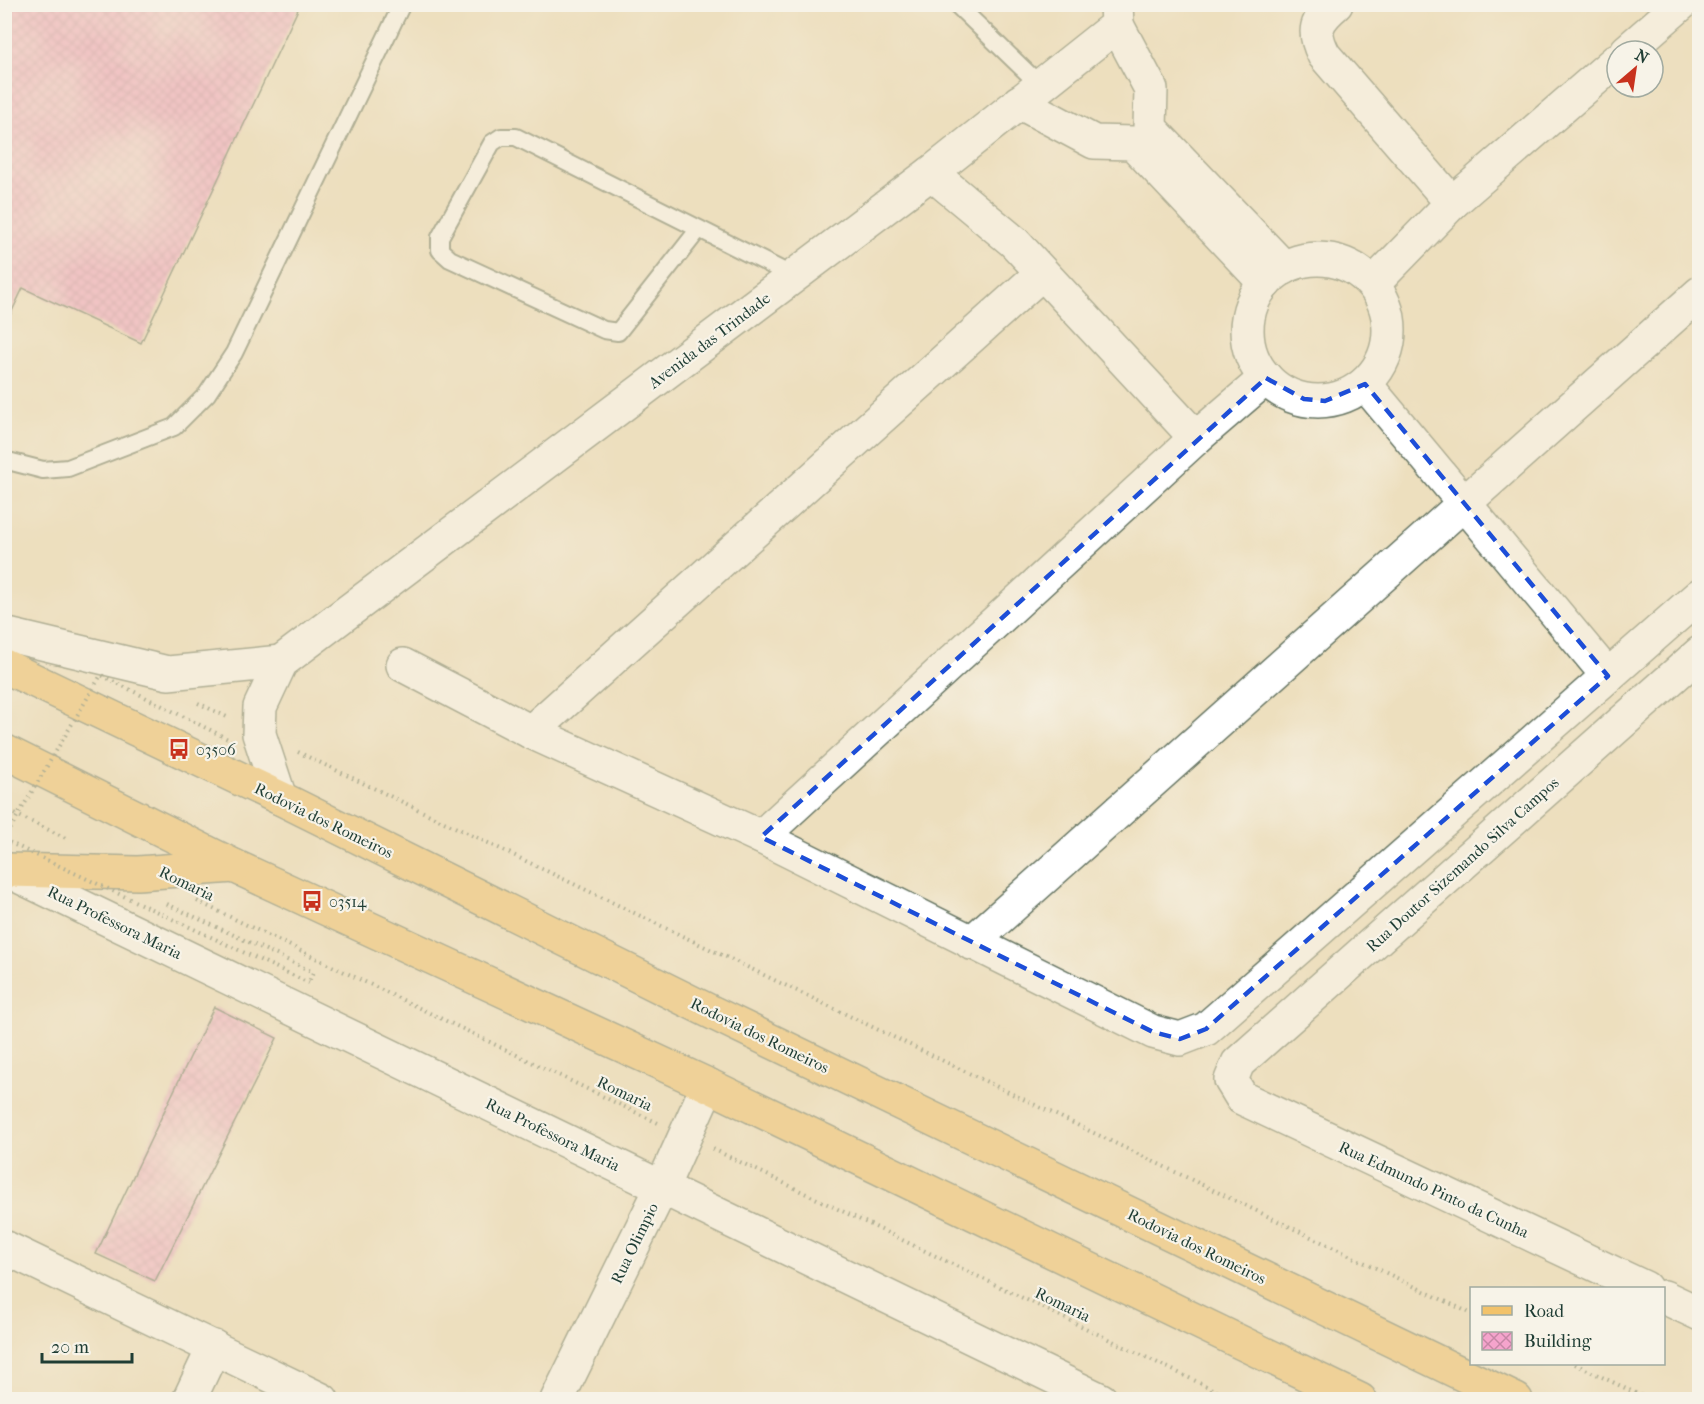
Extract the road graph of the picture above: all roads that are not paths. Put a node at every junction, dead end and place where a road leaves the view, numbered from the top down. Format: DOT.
graph roads {
  1 [pos="402,4"];
  2 [pos="956,4"];
  3 [pos="1336,4"];
  4 [pos="1681,4"];
  5 [pos="1117,15"];
  6 [pos="1641,39"];
  7 [pos="1605,70"];
  8 [pos="1030,94"];
  9 [pos="1142,136"];
  10 [pos="931,173"];
  11 [pos="1452,203"];
  12 [pos="699,230"];
  13 [pos="1042,273"];
  14 [pos="1274,275"];
  15 [pos="793,276"];
  16 [pos="1372,284"];
  17 [pos="1700,293"];
  18 [pos="1266,378"];
  19 [pos="1365,384"];
  20 [pos="1196,438"];
  21 [pos="4,460"];
  22 [pos="1464,503"];
  23 [pos="1700,595"];
  24 [pos="4,634"];
  25 [pos="1700,653"];
  26 [pos="281,662"];
  27 [pos="403,665"];
  28 [pos="4,666"];
  29 [pos="1608,676"];
  30 [pos="531,732"];
  31 [pos="4,751"];
  32 [pos="280,798"];
  33 [pos="761,837"];
  34 [pos="5,854"];
  35 [pos="234,866"];
  36 [pos="971,943"];
  37 [pos="1231,1080"];
  38 [pos="708,1085"];
  39 [pos="662,1187"];
  40 [pos="4,1247"];
  41 [pos="1643,1287"];
  42 [pos="1665,1297"];
  43 [pos="1700,1314"];
  44 [pos="214,1347"];
  45 [pos="189,1400"];
  46 [pos="322,1400"];
  47 [pos="557,1400"];
  48 [pos="1101,1400"];
  49 [pos="1360,1400"];
  50 [pos="1516,1400"];
  1 -- 21 [label="lane"];
  2 -- 8 [label="lane"];
  3 -- 11 [label="street"];
  4 -- 6 [label="street"];
  5 -- 8 [label="street, Avenida das Trindade"];
  5 -- 9 [label="street"];
  7 -- 11 [label="street"];
  8 -- 9 [label="street"];
  8 -- 10 [label="street, Avenida das Trindade"];
  9 -- 14 [label="street"];
  10 -- 13 [label="street"];
  10 -- 15 [label="street, Avenida das Trindade"];
  11 -- 16 [label="street"];
  12 -- 12 [label="lane"];
  12 -- 15 [label="lane"];
  13 -- 20 [label="street"];
  13 -- 30 [label="street"];
  14 -- 16 [label="street"];
  14 -- 18 [label="street"];
  15 -- 26 [label="street, Avenida das Trindade"];
  16 -- 19 [label="street"];
  17 -- 22 [label="street"];
  18 -- 19 [label="street"];
  18 -- 20 [label="street"];
  19 -- 22 [label="street"];
  20 -- 33 [label="street"];
  22 -- 29 [label="street"];
  22 -- 36 [label="street"];
  23 -- 29 [label="street"];
  24 -- 26 [label="street"];
  25 -- 37 [label="street, Rua Doutor Sizemando Silva Campos"];
  26 -- 32 [label="street, Avenida das Trindade"];
  27 -- 30 [label="street"];
  28 -- 32 [label="main road, Rodovia dos Romeiros"];
  29 -- 36 [label="street"];
  30 -- 33 [label="street"];
  31 -- 35 [label="main road"];
  32 -- 50 [label="main road, Rodovia dos Romeiros"];
  33 -- 36 [label="street"];
  34 -- 35 [label="main road"];
  34 -- 39 [label="street, Rua Professora Maria"];
  35 -- 38 [label="main road"];
  37 -- 41 [label="street, Rua Edmundo Pinto da Cunha"];
  38 -- 39 [label="street, Rua Olimpio"];
  38 -- 49 [label="main road"];
  39 -- 47 [label="street, Rua Olimpio"];
  39 -- 48 [label="street, Rua Professora Maria"];
  40 -- 44 [label="street"];
  42 -- 43 [label="street"];
  44 -- 45 [label="street"];
  44 -- 46 [label="street"];
}
